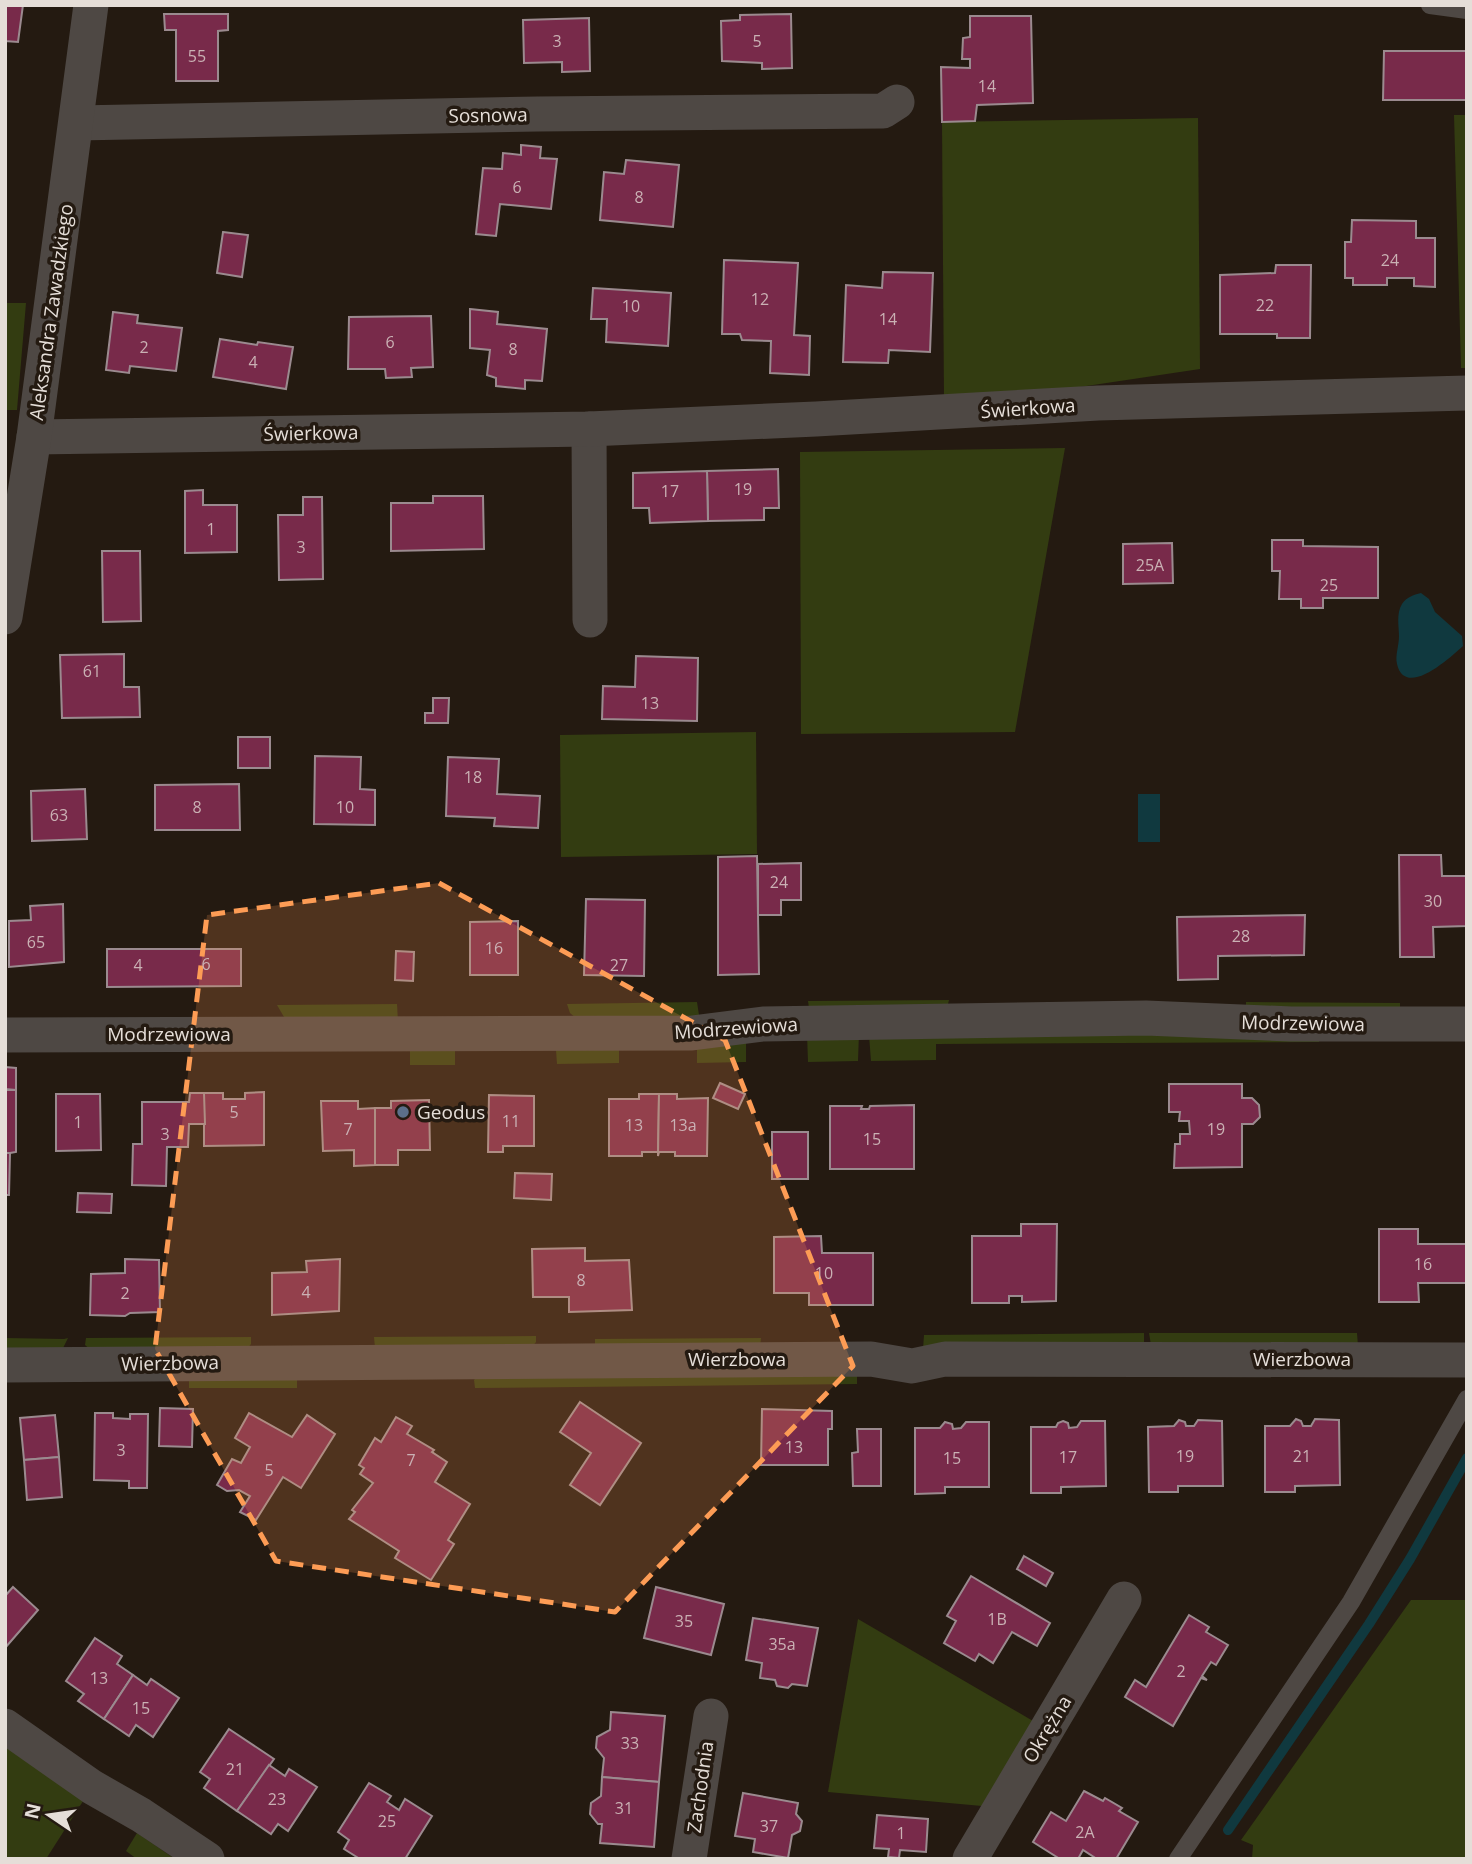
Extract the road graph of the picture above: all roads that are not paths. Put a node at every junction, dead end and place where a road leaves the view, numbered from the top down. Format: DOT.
graph roads {
  1 [pos="91,5"];
  2 [pos="1430,5"];
  3 [pos="1467,10"];
  4 [pos="897,102"];
  5 [pos="77,123"];
  6 [pos="1467,393"];
  7 [pos="589,429"];
  8 [pos="34,436"];
  9 [pos="5,617"];
  10 [pos="590,620"];
  11 [pos="1467,1024"];
  12 [pos="5,1035"];
  13 [pos="1467,1360"];
  14 [pos="5,1365"];
  15 [pos="1467,1399"];
  16 [pos="1125,1599"];
  17 [pos="711,1716"];
  18 [pos="5,1726"];
  19 [pos="206,1859"];
  20 [pos="689,1859"];
  21 [pos="970,1859"];
  22 [pos="1178,1859"];
  1 -- 5 [label="street, Aleksandra Zawadzkiego"];
  2 -- 3 [label="lane"];
  4 -- 5 [label="street, Sosnowa"];
  5 -- 8 [label="street, Aleksandra Zawadzkiego"];
  6 -- 7 [label="street, Świerkowa"];
  7 -- 8 [label="street, Świerkowa"];
  7 -- 10 [label="street"];
  8 -- 9 [label="street, Aleksandra Zawadzkiego"];
  11 -- 12 [label="street, Modrzewiowa"];
  13 -- 14 [label="street, Wierzbowa"];
  15 -- 22 [label="lane"];
  16 -- 21 [label="street, Okrężna"];
  17 -- 20 [label="street, Zachodnia"];
  18 -- 19 [label="street"];
}
